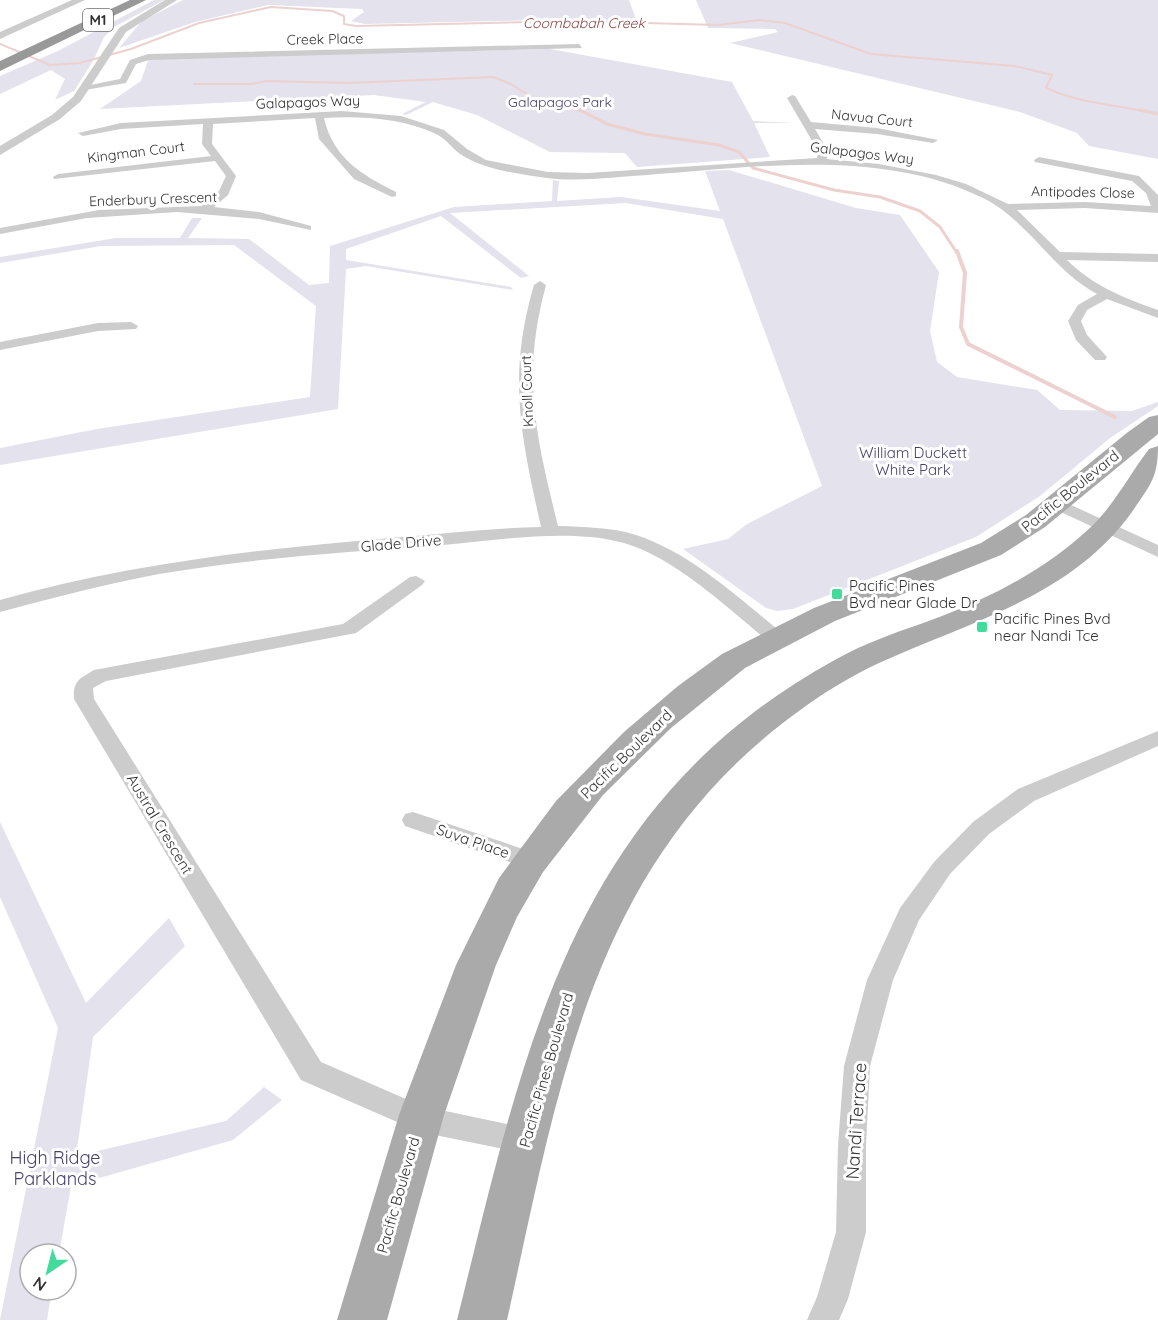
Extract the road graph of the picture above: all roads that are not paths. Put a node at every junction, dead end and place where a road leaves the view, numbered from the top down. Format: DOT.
graph roads {
  1 [pos="80,0"];
  2 [pos="109,0"];
  3 [pos="140,0"];
  4 [pos="172,0"];
  5 [pos="4,34"];
  6 [pos="579,46"];
  7 [pos="0,51"];
  8 [pos="0,67"];
  9 [pos="85,87"];
  10 [pos="792,98"];
  11 [pos="319,115"];
  12 [pos="208,121"];
  13 [pos="807,126"];
  14 [pos="83,133"];
  15 [pos="933,140"];
  16 [pos="0,151"];
  17 [pos="217,158"];
  18 [pos="1039,159"];
  19 [pos="822,161"];
  20 [pos="521,171"];
  21 [pos="58,177"];
  22 [pos="508,180"];
  23 [pos="392,194"];
  24 [pos="1006,207"];
  25 [pos="203,210"];
  26 [pos="1158,210"];
  27 [pos="307,228"];
  28 [pos="0,231"];
  29 [pos="1057,256"];
  30 [pos="1158,258"];
  31 [pos="540,285"];
  32 [pos="1108,294"];
  33 [pos="1158,314"];
  34 [pos="131,326"];
  35 [pos="0,346"];
  36 [pos="1100,357"];
  37 [pos="1158,422"];
  38 [pos="1158,454"];
  39 [pos="1058,504"];
  40 [pos="1106,528"];
  41 [pos="551,533"];
  42 [pos="1158,552"];
  43 [pos="417,581"];
  44 [pos="0,606"];
  45 [pos="776,639"];
  46 [pos="1158,738"];
  47 [pos="413,820"];
  48 [pos="533,861"];
  49 [pos="420,1119"];
  50 [pos="524,1140"];
  51 [pos="362,1320"];
  52 [pos="482,1320"];
  53 [pos="823,1320"];
  1 -- 5 [label="street"];
  2 -- 7 [label="highway, M1"];
  3 -- 8 [label="highway, M1"];
  4 -- 9 [label="street"];
  6 -- 9 [label="street, Creek Place"];
  9 -- 16 [label="street"];
  10 -- 13 [label="street"];
  11 -- 12 [label="street, Galapagos Way"];
  11 -- 20 [label="street, Galapagos Way"];
  11 -- 23 [label="street"];
  12 -- 14 [label="street, Galapagos Way"];
  12 -- 17 [label="street"];
  13 -- 15 [label="street, Navua Court"];
  13 -- 19 [label="street"];
  17 -- 21 [label="street, Kingman Court"];
  17 -- 25 [label="street"];
  18 -- 26 [label="street"];
  19 -- 20 [label="street, Galapagos Way"];
  19 -- 24 [label="street, Galapagos Way"];
  20 -- 22 [label="street"];
  24 -- 26 [label="street, Antipodes Close"];
  24 -- 29 [label="street, Galapagos Way"];
  25 -- 27 [label="street, Enderbury Crescent"];
  25 -- 28 [label="street, Enderbury Crescent"];
  29 -- 30 [label="street"];
  29 -- 32 [label="street, Galapagos Way"];
  31 -- 41 [label="street, Knoll Court"];
  32 -- 33 [label="street, Galapagos Way"];
  32 -- 36 [label="street"];
  34 -- 35 [label="street"];
  37 -- 39 [label="main road, Pacific Boulevard"];
  38 -- 40 [label="main road, Pacific Pines Boulevard"];
  39 -- 40 [label="street"];
  39 -- 45 [label="main road, Pacific Boulevard"];
  40 -- 42 [label="street"];
  40 -- 50 [label="main road, Pacific Pines Boulevard"];
  41 -- 44 [label="street, Glade Drive"];
  41 -- 45 [label="street, Glade Drive"];
  43 -- 49 [label="street, Austral Crescent"];
  45 -- 48 [label="main road, Pacific Boulevard"];
  46 -- 53 [label="street, Nandi Terrace"];
  47 -- 48 [label="street, Suva Place"];
  48 -- 49 [label="main road, Pacific Boulevard"];
  49 -- 50 [label="street, Austral Crescent"];
  49 -- 51 [label="main road, Pacific Boulevard"];
  50 -- 52 [label="main road, Pacific Pines Boulevard"];
}
